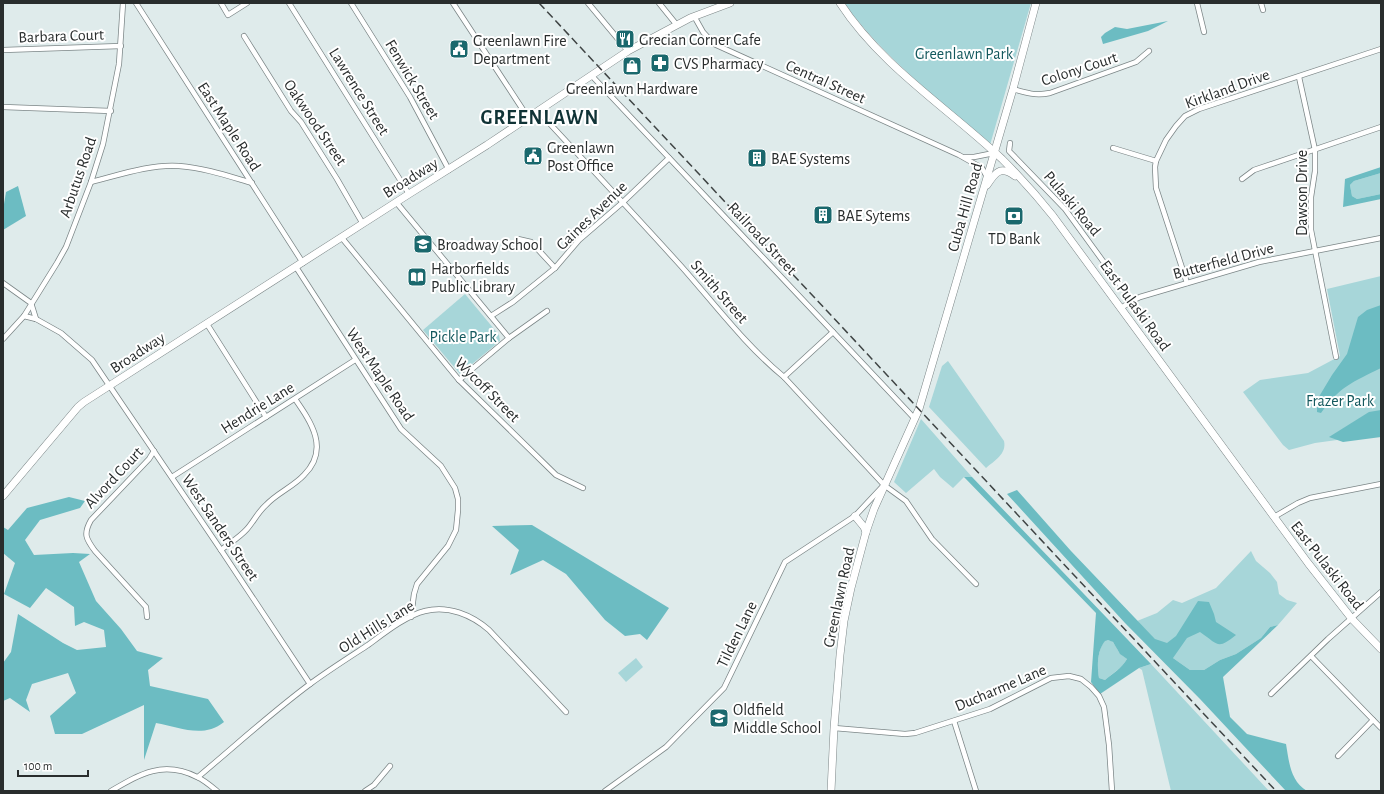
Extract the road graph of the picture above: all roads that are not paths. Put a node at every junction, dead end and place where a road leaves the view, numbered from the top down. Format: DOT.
graph roads {
  1 [pos="123,3"];
  2 [pos="136,3"];
  3 [pos="221,3"];
  4 [pos="247,3"];
  5 [pos="289,3"];
  6 [pos="351,3"];
  7 [pos="453,3"];
  8 [pos="588,3"];
  9 [pos="659,3"];
  10 [pos="730,3"];
  11 [pos="840,3"];
  12 [pos="1036,3"];
  13 [pos="1197,3"];
  14 [pos="1261,3"];
  15 [pos="1263,10"];
  16 [pos="694,16"];
  17 [pos="676,24"];
  18 [pos="1204,32"];
  19 [pos="244,36"];
  20 [pos="121,46"];
  21 [pos="1381,49"];
  22 [pos="3,50"];
  23 [pos="628,51"];
  24 [pos="1149,51"];
  25 [pos="592,76"];
  26 [pos="1299,76"];
  27 [pos="1013,89"];
  28 [pos="3,107"];
  29 [pos="111,111"];
  30 [pos="539,112"];
  31 [pos="529,118"];
  32 [pos="1381,127"];
  33 [pos="1010,143"];
  34 [pos="1113,148"];
  35 [pos="1315,150"];
  36 [pos="994,153"];
  37 [pos="959,155"];
  38 [pos="669,158"];
  39 [pos="1156,161"];
  40 [pos="449,170"];
  41 [pos="987,178"];
  42 [pos="1242,179"];
  43 [pos="91,182"];
  44 [pos="252,183"];
  45 [pos="1028,186"];
  46 [pos="984,190"];
  47 [pos="409,194"];
  48 [pos="396,202"];
  49 [pos="622,203"];
  50 [pos="363,224"];
  51 [pos="342,238"];
  52 [pos="1381,238"];
  53 [pos="518,239"];
  54 [pos="1315,251"];
  55 [pos="299,265"];
  56 [pos="555,268"];
  57 [pos="3,283"];
  58 [pos="1187,283"];
  59 [pos="1132,300"];
  60 [pos="31,303"];
  61 [pos="1122,308"];
  62 [pos="547,310"];
  63 [pos="24,316"];
  64 [pos="491,316"];
  65 [pos="36,318"];
  66 [pos="207,324"];
  67 [pos="833,332"];
  68 [pos="510,338"];
  69 [pos="3,339"];
  70 [pos="1336,357"];
  71 [pos="356,360"];
  72 [pos="784,376"];
  73 [pos="459,380"];
  74 [pos="110,385"];
  75 [pos="295,399"];
  76 [pos="266,417"];
  77 [pos="914,418"];
  78 [pos="154,451"];
  79 [pos="172,477"];
  80 [pos="1381,484"];
  81 [pos="884,485"];
  82 [pos="583,488"];
  83 [pos="3,496"];
  84 [pos="855,516"];
  85 [pos="1274,517"];
  86 [pos="866,532"];
  87 [pos="221,550"];
  88 [pos="976,584"];
  89 [pos="1381,592"];
  90 [pos="147,617"];
  91 [pos="411,617"];
  92 [pos="1352,619"];
  93 [pos="1381,649"];
  94 [pos="1311,656"];
  95 [pos="310,684"];
  96 [pos="1271,694"];
  97 [pos="566,712"];
  98 [pos="1373,720"];
  99 [pos="954,721"];
  100 [pos="834,728"];
  101 [pos="1381,728"];
  102 [pos="1338,756"];
  103 [pos="390,766"];
  104 [pos="198,777"];
  105 [pos="111,791"];
  106 [pos="217,791"];
  107 [pos="366,791"];
  108 [pos="605,791"];
  109 [pos="831,791"];
  110 [pos="976,791"];
  111 [pos="1112,791"];
  1 -- 20 [label="street, Arbutus Road"];
  2 -- 44 [label="street, East Maple Road"];
  3 -- 4 [label="street"];
  5 -- 47 [label="street, Lawrence Street"];
  6 -- 40 [label="street, Fenwick Street"];
  7 -- 31 [label="street"];
  8 -- 23 [label="street"];
  9 -- 17 [label="street"];
  10 -- 16 [label="main road, Broadway"];
  11 -- 36 [label="main road, East Pulaski Road"];
  12 -- 27 [label="main road, Cuba Hill Road"];
  13 -- 18 [label="street"];
  14 -- 15 [label="street"];
  16 -- 17 [label="main road, Broadway"];
  16 -- 37 [label="street, Central Street"];
  17 -- 23 [label="main road, Broadway"];
  19 -- 50 [label="street, Oakwood Street"];
  20 -- 22 [label="street, Barbara Court"];
  20 -- 29 [label="street, Arbutus Road"];
  21 -- 26 [label="street, Kirkland Drive"];
  23 -- 25 [label="main road, Broadway"];
  24 -- 27 [label="street, Colony Court"];
  25 -- 30 [label="main road, Broadway"];
  25 -- 38 [label="street, Railroad Street"];
  26 -- 35 [label="street, Dawson Drive"];
  26 -- 39 [label="street, Kirkland Drive"];
  27 -- 36 [label="main road, Cuba Hill Road"];
  28 -- 29 [label="street"];
  29 -- 43 [label="street, Arbutus Road"];
  30 -- 31 [label="main road, Broadway"];
  30 -- 49 [label="street, Smith Street"];
  31 -- 40 [label="main road, Broadway"];
  32 -- 35 [label="street"];
  33 -- 59 [label="street, Pulaski Road"];
  34 -- 39 [label="street"];
  35 -- 42 [label="street"];
  35 -- 54 [label="street, Dawson Drive"];
  36 -- 37 [label="street, Central Street"];
  36 -- 41 [label="main road, Cuba Hill Road"];
  36 -- 45 [label="main road, East Pulaski Road"];
  37 -- 41 [label="street, Central Street"];
  38 -- 49 [label="street, Gaines Avenue"];
  38 -- 67 [label="street, Railroad Street"];
  39 -- 58 [label="street, Kirkland Drive"];
  40 -- 47 [label="main road, Broadway"];
  41 -- 46 [label="main road, Cuba Hill Road"];
  43 -- 44 [label="street"];
  43 -- 60 [label="street, Arbutus Road"];
  44 -- 55 [label="street, East Maple Road"];
  45 -- 46 [label="main road"];
  45 -- 61 [label="main road, East Pulaski Road"];
  46 -- 77 [label="main road, Cuba Hill Road"];
  47 -- 48 [label="main road, Broadway"];
  48 -- 50 [label="main road, Broadway"];
  48 -- 64 [label="street"];
  49 -- 56 [label="street, Gaines Avenue"];
  49 -- 72 [label="street, Smith Street"];
  50 -- 51 [label="main road, Broadway"];
  51 -- 55 [label="main road, Broadway"];
  51 -- 73 [label="street, Wycoff Street"];
  52 -- 54 [label="street, Butterfield Drive"];
  53 -- 56 [label="street"];
  54 -- 58 [label="street, Butterfield Drive"];
  54 -- 70 [label="street, Dawson Drive"];
  55 -- 66 [label="main road, Broadway"];
  55 -- 71 [label="street, West Maple Road"];
  56 -- 64 [label="street, Gaines Avenue"];
  57 -- 60 [label="street"];
  58 -- 59 [label="street, Butterfield Drive"];
  59 -- 61 [label="street, Butterfield Drive"];
  60 -- 63 [label="street, Arbutus Road"];
  60 -- 65 [label="street"];
  61 -- 85 [label="main road, East Pulaski Road"];
  62 -- 68 [label="street"];
  63 -- 65 [label="street, West Sanders Street"];
  63 -- 69 [label="street, Arbutus Road"];
  64 -- 68 [label="street"];
  65 -- 74 [label="street, West Sanders Street"];
  66 -- 74 [label="main road, Broadway"];
  66 -- 76 [label="street"];
  67 -- 72 [label="street"];
  67 -- 77 [label="street, Railroad Street"];
  68 -- 73 [label="street"];
  71 -- 75 [label="street, Hendrie Lane"];
  71 -- 91 [label="street, West Maple Road"];
  72 -- 81 [label="street, Smith Street"];
  73 -- 82 [label="street, Wycoff Street"];
  74 -- 78 [label="street, West Sanders Street"];
  74 -- 83 [label="main road, Broadway"];
  75 -- 76 [label="street, Hendrie Lane"];
  75 -- 87 [label="street"];
  76 -- 79 [label="street, Hendrie Lane"];
  77 -- 81 [label="main road, Greenlawn Road"];
  78 -- 79 [label="street, West Sanders Street"];
  78 -- 90 [label="street, Alvord Court"];
  79 -- 87 [label="street, West Sanders Street"];
  80 -- 85 [label="street"];
  81 -- 84 [label="street, Tilden Lane"];
  81 -- 86 [label="main road, Greenlawn Road"];
  81 -- 88 [label="street, Smith Street"];
  84 -- 86 [label="main road"];
  84 -- 108 [label="street, Tilden Lane"];
  85 -- 92 [label="main road, East Pulaski Road"];
  86 -- 100 [label="main road, Greenlawn Road"];
  87 -- 95 [label="street, West Sanders Street"];
  89 -- 92 [label="street"];
  91 -- 95 [label="street, Old Hills Lane"];
  91 -- 97 [label="street, Old Hills Lane"];
  92 -- 93 [label="main road, East Pulaski Road"];
  92 -- 94 [label="street"];
  94 -- 96 [label="street"];
  94 -- 98 [label="street"];
  95 -- 104 [label="street, Old Hills Lane"];
  98 -- 101 [label="street"];
  98 -- 102 [label="street"];
  99 -- 100 [label="street, Ducharme Lane"];
  99 -- 110 [label="street"];
  99 -- 111 [label="street, Ducharme Lane"];
  100 -- 109 [label="main road, Greenlawn Road"];
  103 -- 107 [label="street"];
  104 -- 105 [label="street"];
  104 -- 106 [label="street"];
}
